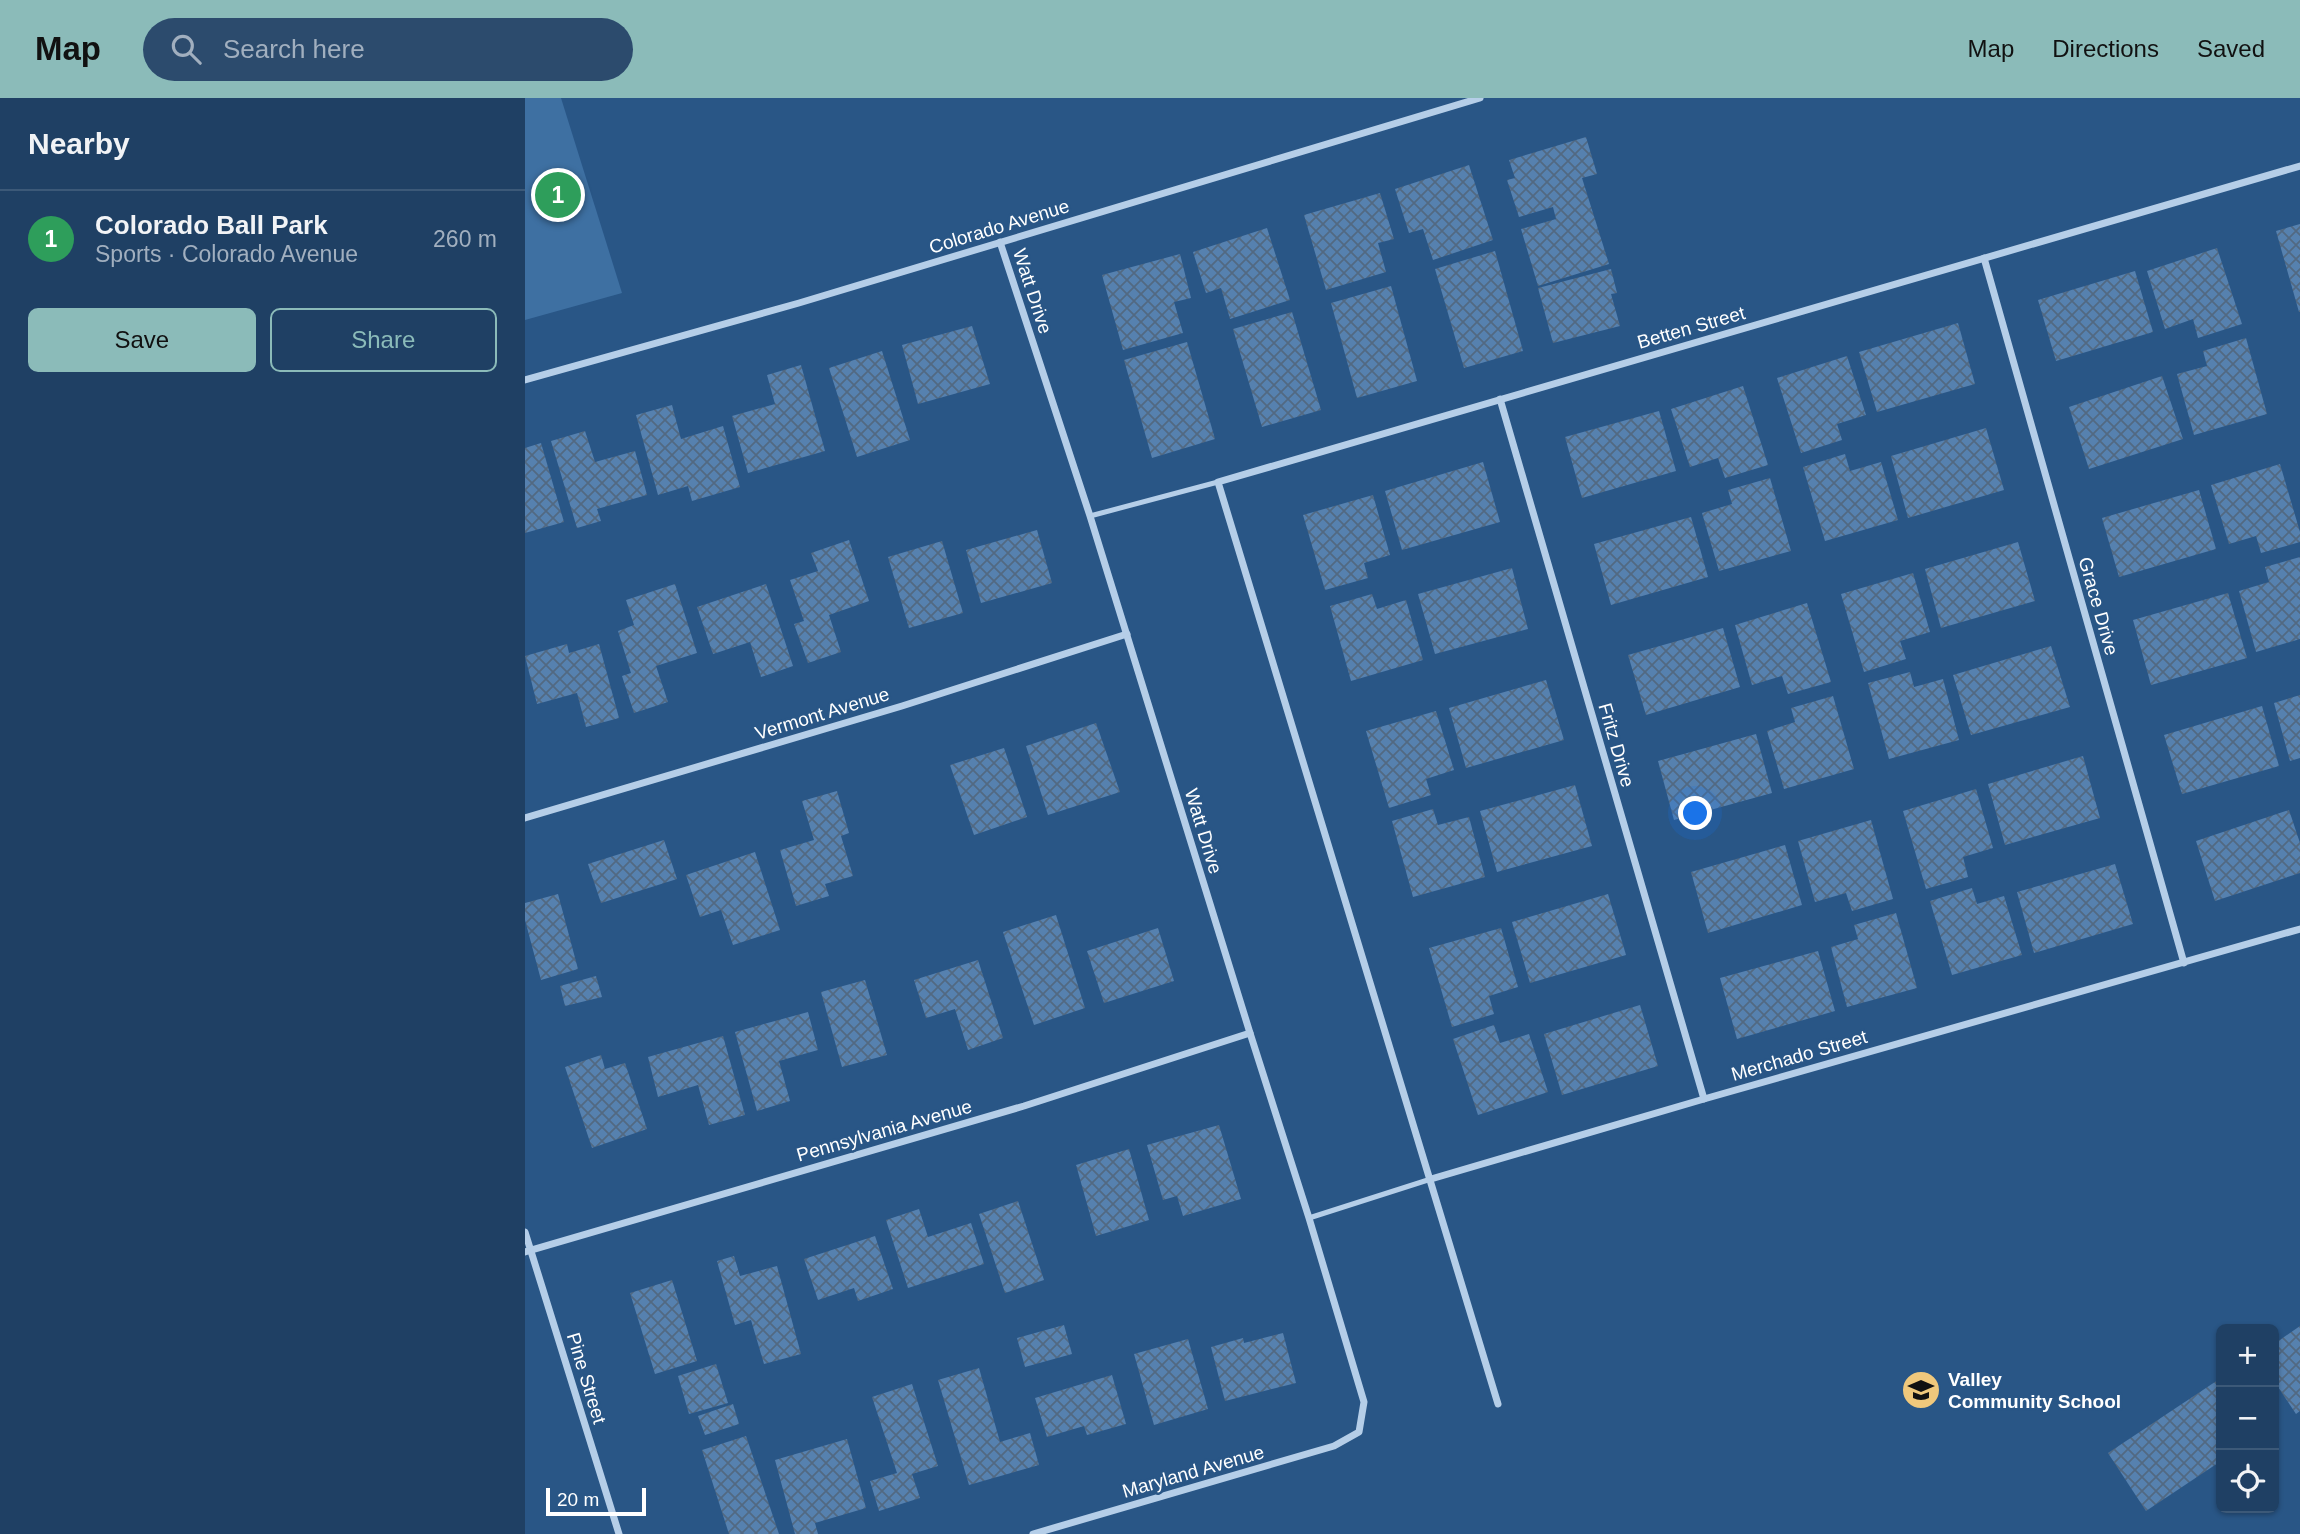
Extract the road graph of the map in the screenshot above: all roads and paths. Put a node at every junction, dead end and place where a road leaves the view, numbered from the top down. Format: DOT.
graph roads {
  1 [pos="1480,98"];
  2 [pos="2300,166"];
  3 [pos="1000,242"];
  4 [pos="1984,258"];
  5 [pos="525,380"];
  6 [pos="1500,399"];
  7 [pos="1218,482"];
  8 [pos="1090,516"];
  9 [pos="1127,634"];
  10 [pos="525,818"];
  11 [pos="2300,929"];
  12 [pos="2184,963"];
  13 [pos="1250,1033"];
  14 [pos="1704,1099"];
  15 [pos="1431,1180"];
  16 [pos="1309,1218"];
  17 [pos="525,1231"];
  18 [pos="528,1251"];
  19 [pos="1498,1404"];
  20 [pos="1359,1432"];
  21 [pos="619,1534"];
  22 [pos="1033,1534"];
  1 -- 3 [label="street, Colorado Avenue"];
  2 -- 4 [label="street, Betten Street"];
  3 -- 5 [label="street, Colorado Avenue"];
  3 -- 8 [label="street, Watt Drive"];
  4 -- 6 [label="street, Betten Street"];
  4 -- 12 [label="street, Grace Drive"];
  6 -- 7 [label="street, Betten Street"];
  6 -- 14 [label="street, Fritz Drive"];
  7 -- 8 [label="lane, Betten Street"];
  7 -- 15 [label="street"];
  8 -- 9 [label="street, Watt Drive"];
  9 -- 10 [label="street, Vermont Avenue"];
  9 -- 13 [label="street, Watt Drive"];
  11 -- 12 [label="street, Merchado Street"];
  12 -- 14 [label="street, Merchado Street"];
  13 -- 16 [label="street, Watt Drive"];
  13 -- 18 [label="street, Pennsylvania Avenue"];
  14 -- 15 [label="street, Merchado Street"];
  15 -- 16 [label="lane, Merchado Street"];
  15 -- 19 [label="street"];
  16 -- 20 [label="street, Watt Drive"];
  17 -- 18 [label="street, Pine Street"];
  18 -- 21 [label="street, Pine Street"];
  20 -- 22 [label="street, Maryland Avenue"];
}
